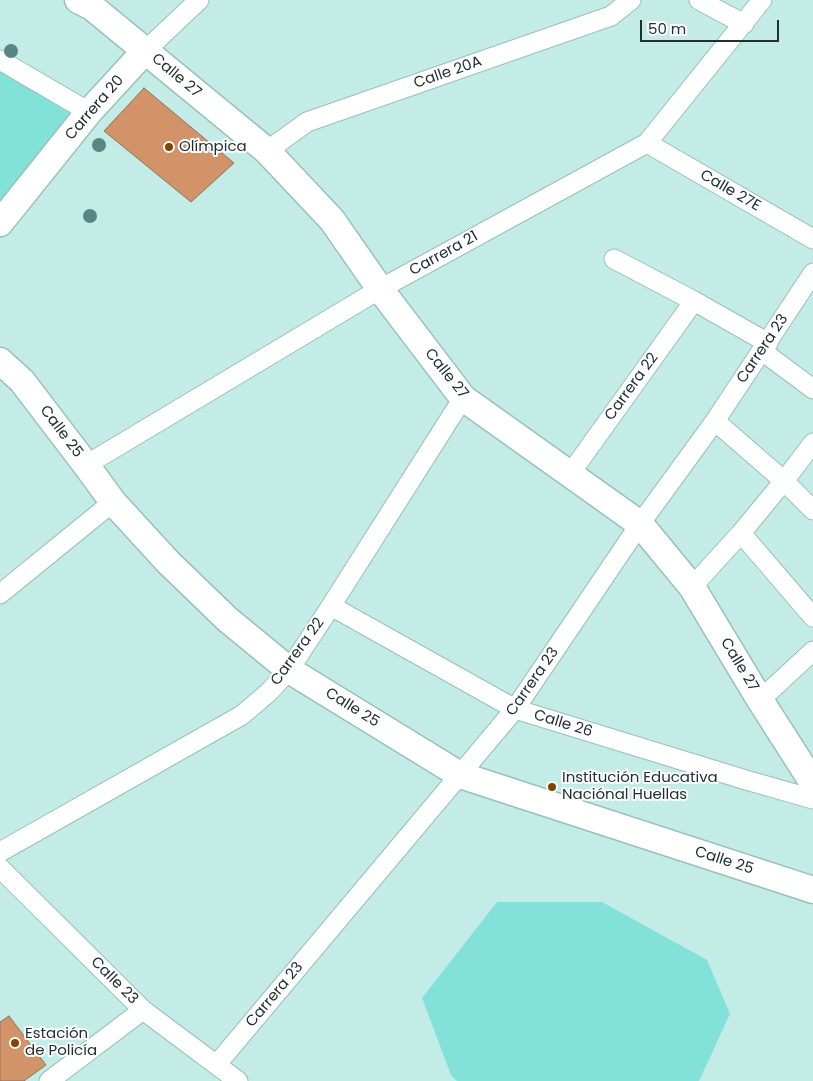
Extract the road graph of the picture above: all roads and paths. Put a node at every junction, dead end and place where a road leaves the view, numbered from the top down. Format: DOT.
graph roads {
  1 [pos="78,0"];
  2 [pos="199,0"];
  3 [pos="631,0"];
  4 [pos="699,0"];
  5 [pos="762,0"];
  6 [pos="744,24"];
  7 [pos="145,50"];
  8 [pos="0,60"];
  9 [pos="89,112"];
  10 [pos="647,143"];
  11 [pos="267,151"];
  12 [pos="0,224"];
  13 [pos="813,238"];
  14 [pos="614,259"];
  15 [pos="813,273"];
  16 [pos="380,289"];
  17 [pos="694,301"];
  18 [pos="765,347"];
  19 [pos="0,361"];
  20 [pos="813,388"];
  21 [pos="463,398"];
  22 [pos="715,421"];
  23 [pos="813,443"];
  24 [pos="86,465"];
  25 [pos="570,474"];
  26 [pos="784,481"];
  27 [pos="113,502"];
  28 [pos="813,510"];
  29 [pos="640,524"];
  30 [pos="740,533"];
  31 [pos="692,587"];
  32 [pos="0,594"];
  33 [pos="331,606"];
  34 [pos="813,617"];
  35 [pos="813,650"];
  36 [pos="289,670"];
  37 [pos="760,700"];
  38 [pos="515,709"];
  39 [pos="460,775"];
  40 [pos="813,783"];
  41 [pos="813,799"];
  42 [pos="0,852"];
  43 [pos="0,868"];
  44 [pos="813,890"];
  45 [pos="143,1010"];
  46 [pos="217,1064"];
  47 [pos="49,1081"];
  48 [pos="238,1081"];
  1 -- 7 [label="main road, Calle 27"];
  2 -- 7 [label="street, Carrera 20"];
  3 -- 11 [label="street, Calle 20A"];
  4 -- 6 [label="street"];
  5 -- 6 [label="street, Carrera 21"];
  6 -- 10 [label="street, Carrera 21"];
  7 -- 9 [label="main road, Carrera 20"];
  7 -- 11 [label="main road, Calle 27"];
  8 -- 9 [label="street"];
  9 -- 12 [label="main road, Carrera 20"];
  10 -- 13 [label="street, Calle 27E"];
  10 -- 16 [label="street, Carrera 21"];
  11 -- 16 [label="main road, Calle 27"];
  14 -- 17 [label="street"];
  15 -- 18 [label="street, Carrera 23"];
  16 -- 21 [label="main road, Calle 27"];
  16 -- 24 [label="street, Carrera 21"];
  17 -- 18 [label="street"];
  17 -- 25 [label="street, Carrera 22"];
  18 -- 20 [label="street"];
  18 -- 22 [label="street, Carrera 23"];
  19 -- 24 [label="main road, Calle 25"];
  21 -- 25 [label="main road, Calle 27"];
  21 -- 33 [label="street, Carrera 22"];
  22 -- 26 [label="street"];
  22 -- 29 [label="street, Carrera 23"];
  23 -- 26 [label="street"];
  24 -- 27 [label="main road, Calle 25"];
  25 -- 29 [label="main road, Calle 27"];
  26 -- 28 [label="street"];
  26 -- 30 [label="street"];
  27 -- 32 [label="street"];
  27 -- 36 [label="main road, Calle 25"];
  29 -- 31 [label="main road, Calle 27"];
  29 -- 38 [label="street, Carrera 23"];
  30 -- 31 [label="street"];
  30 -- 34 [label="street"];
  31 -- 37 [label="main road, Calle 27"];
  33 -- 36 [label="street, Carrera 22"];
  33 -- 38 [label="street, Calle 26"];
  35 -- 37 [label="street"];
  36 -- 39 [label="main road, Calle 25"];
  36 -- 42 [label="street, Carrera 22"];
  37 -- 40 [label="main road, Calle 27"];
  38 -- 39 [label="street, Carrera 23"];
  38 -- 41 [label="street, Calle 26"];
  39 -- 44 [label="main road, Calle 25"];
  39 -- 46 [label="street, Carrera 23"];
  43 -- 45 [label="street, Calle 23"];
  45 -- 46 [label="street, Calle 23"];
  45 -- 47 [label="street"];
  46 -- 48 [label="street, Calle 23"];
}
